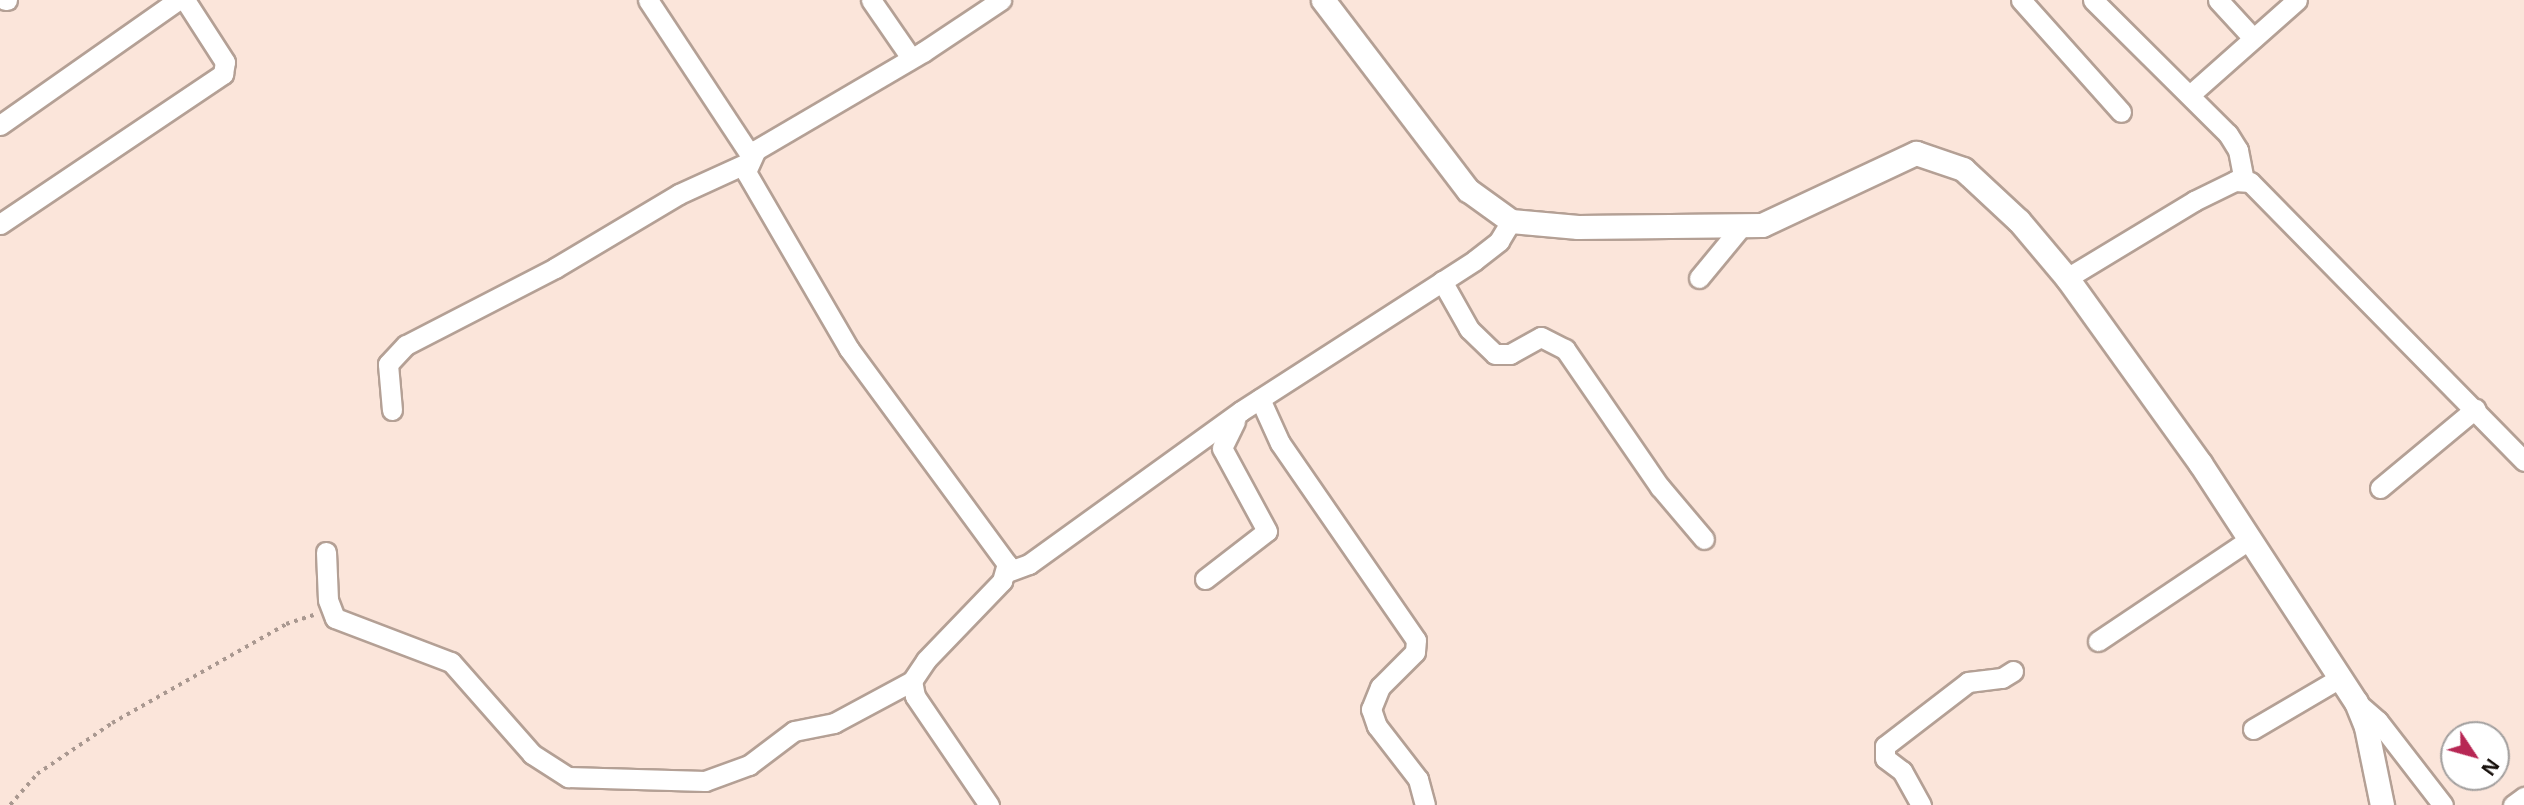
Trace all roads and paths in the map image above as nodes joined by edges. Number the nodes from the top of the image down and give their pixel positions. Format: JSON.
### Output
{"nodes":[{"id":1,"x":178,"y":0,"type":"edge"},
{"id":2,"x":186,"y":0,"type":"edge"},
{"id":3,"x":648,"y":0,"type":"edge"},
{"id":4,"x":871,"y":0,"type":"edge"},
{"id":5,"x":1001,"y":0,"type":"edge"},
{"id":6,"x":1323,"y":0,"type":"edge"},
{"id":7,"x":2021,"y":0,"type":"edge"},
{"id":8,"x":2094,"y":0,"type":"edge"},
{"id":9,"x":2218,"y":0,"type":"edge"},
{"id":10,"x":2297,"y":0,"type":"edge"},
{"id":11,"x":2253,"y":38,"type":"junction"},
{"id":12,"x":911,"y":58,"type":"junction"},
{"id":13,"x":2192,"y":93,"type":"junction"},
{"id":14,"x":2121,"y":112,"type":"dead end"},
{"id":15,"x":0,"y":125,"type":"edge"},
{"id":16,"x":749,"y":159,"type":"junction"},
{"id":17,"x":2244,"y":180,"type":"junction"},
{"id":18,"x":1511,"y":221,"type":"junction"},
{"id":19,"x":0,"y":224,"type":"edge"},
{"id":20,"x":1741,"y":228,"type":"junction"},
{"id":21,"x":1699,"y":278,"type":"dead end"},
{"id":22,"x":2067,"y":278,"type":"junction"},
{"id":23,"x":1442,"y":281,"type":"junction"},
{"id":24,"x":1260,"y":399,"type":"junction"},
{"id":25,"x":2475,"y":409,"type":"junction"},
{"id":26,"x":392,"y":410,"type":"dead end"},
{"id":27,"x":1241,"y":411,"type":"junction"},
{"id":28,"x":2524,"y":461,"type":"edge"},
{"id":29,"x":2380,"y":488,"type":"dead end"},
{"id":30,"x":1704,"y":539,"type":"dead end"},
{"id":31,"x":2249,"y":540,"type":"junction"},
{"id":32,"x":327,"y":552,"type":"dead end"},
{"id":33,"x":1007,"y":572,"type":"junction"},
{"id":34,"x":1205,"y":579,"type":"dead end"},
{"id":35,"x":330,"y":612,"type":"junction"},
{"id":36,"x":2098,"y":641,"type":"dead end"},
{"id":37,"x":2013,"y":671,"type":"dead end"},
{"id":38,"x":2340,"y":678,"type":"junction"},
{"id":39,"x":912,"y":681,"type":"junction"},
{"id":40,"x":2356,"y":702,"type":"junction"},
{"id":41,"x":2253,"y":729,"type":"dead end"},
{"id":42,"x":2524,"y":797,"type":"edge"},
{"id":43,"x":10,"y":805,"type":"edge"},
{"id":44,"x":989,"y":805,"type":"edge"},
{"id":45,"x":1425,"y":805,"type":"edge"},
{"id":46,"x":1921,"y":805,"type":"edge"},
{"id":47,"x":2382,"y":805,"type":"edge"},
{"id":48,"x":2443,"y":805,"type":"edge"},
{"id":49,"x":2512,"y":805,"type":"edge"}],
"edges":[{"from":1,"to":15,"type":"street"},
{"from":2,"to":19,"type":"street"},
{"from":3,"to":16,"type":"street"},
{"from":4,"to":12,"type":"street"},
{"from":5,"to":12,"type":"street"},
{"from":6,"to":18,"type":"street"},
{"from":7,"to":14,"type":"street"},
{"from":8,"to":13,"type":"street"},
{"from":9,"to":11,"type":"street"},
{"from":10,"to":11,"type":"street"},
{"from":11,"to":13,"type":"street"},
{"from":12,"to":16,"type":"street"},
{"from":13,"to":17,"type":"street"},
{"from":16,"to":26,"type":"street"},
{"from":16,"to":33,"type":"street"},
{"from":17,"to":22,"type":"street"},
{"from":17,"to":25,"type":"street"},
{"from":18,"to":20,"type":"street"},
{"from":18,"to":23,"type":"street"},
{"from":20,"to":21,"type":"street"},
{"from":20,"to":22,"type":"street"},
{"from":22,"to":31,"type":"street"},
{"from":23,"to":24,"type":"street"},
{"from":23,"to":30,"type":"street"},
{"from":24,"to":27,"type":"street"},
{"from":24,"to":45,"type":"street"},
{"from":25,"to":28,"type":"street"},
{"from":25,"to":29,"type":"street"},
{"from":27,"to":33,"type":"street"},
{"from":27,"to":34,"type":"street"},
{"from":31,"to":36,"type":"street"},
{"from":31,"to":38,"type":"street"},
{"from":32,"to":35,"type":"street"},
{"from":33,"to":39,"type":"street"},
{"from":35,"to":39,"type":"street"},
{"from":35,"to":43,"type":"path"},
{"from":37,"to":46,"type":"street"},
{"from":38,"to":40,"type":"street"},
{"from":38,"to":41,"type":"street"},
{"from":39,"to":44,"type":"street"},
{"from":40,"to":47,"type":"street"},
{"from":40,"to":48,"type":"street"},
{"from":42,"to":49,"type":"street"}]}
